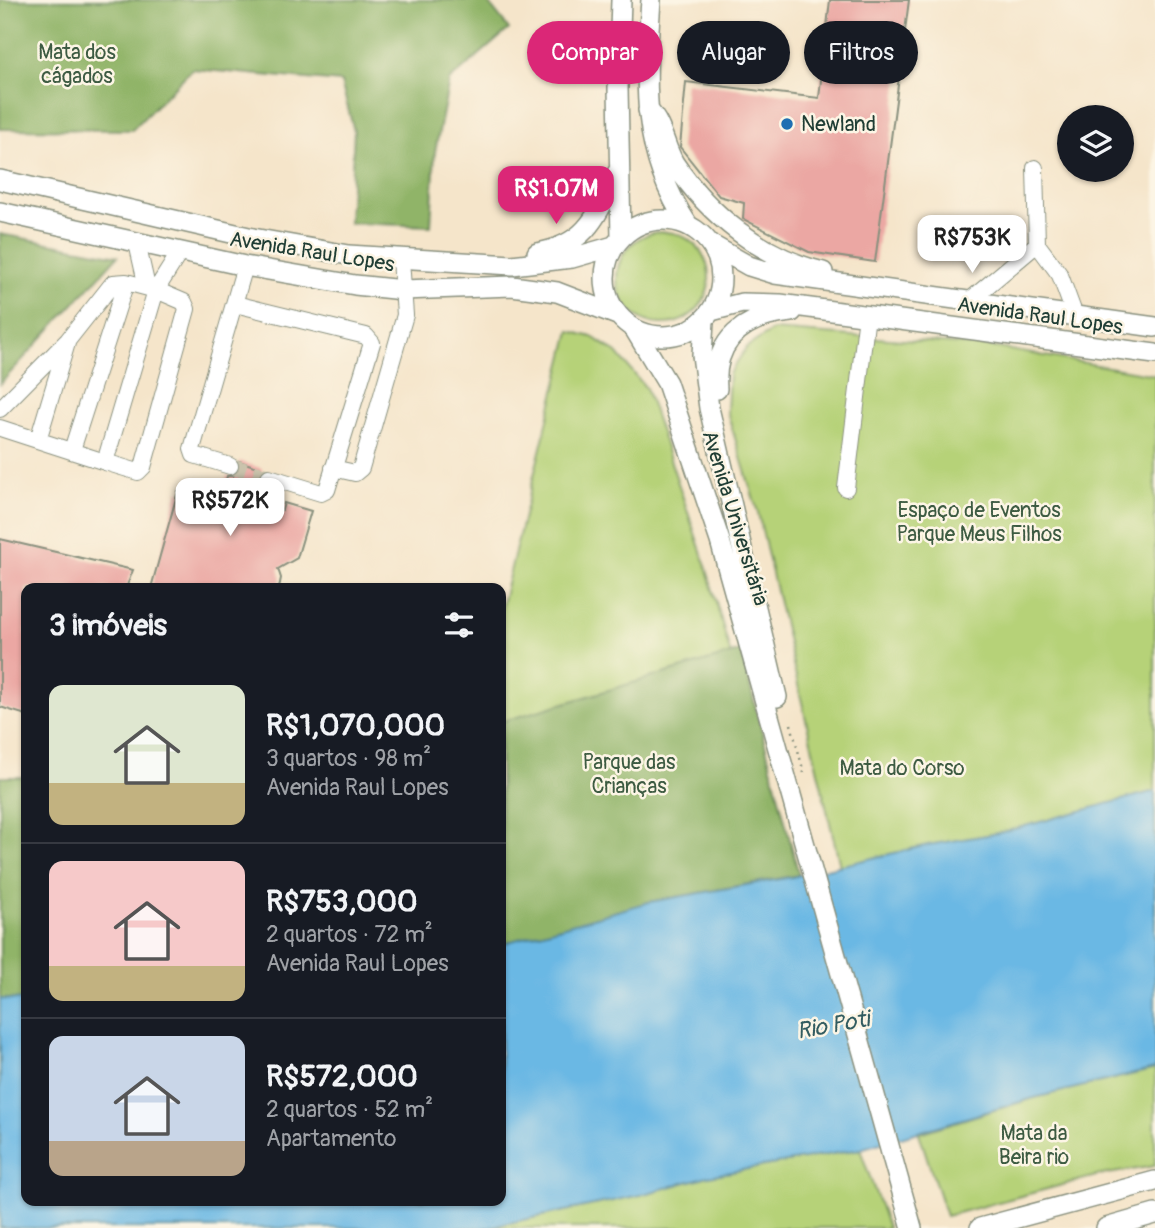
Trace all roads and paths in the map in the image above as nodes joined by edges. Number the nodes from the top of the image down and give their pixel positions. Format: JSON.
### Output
{"nodes":[{"id":1,"x":621,"y":0,"type":"edge"},
{"id":2,"x":651,"y":0,"type":"edge"},
{"id":3,"x":648,"y":110,"type":"junction"},
{"id":4,"x":1035,"y":168,"type":"dead end"},
{"id":5,"x":619,"y":169,"type":"junction"},
{"id":6,"x":6,"y":185,"type":"edge"},
{"id":7,"x":0,"y":212,"type":"edge"},
{"id":8,"x":688,"y":225,"type":"junction"},
{"id":9,"x":617,"y":241,"type":"junction"},
{"id":10,"x":137,"y":243,"type":"junction"},
{"id":11,"x":1037,"y":244,"type":"junction"},
{"id":12,"x":712,"y":245,"type":"junction"},
{"id":13,"x":180,"y":252,"type":"junction"},
{"id":14,"x":401,"y":260,"type":"junction"},
{"id":15,"x":479,"y":262,"type":"junction"},
{"id":16,"x":245,"y":266,"type":"junction"},
{"id":17,"x":126,"y":282,"type":"junction"},
{"id":18,"x":152,"y":289,"type":"junction"},
{"id":19,"x":403,"y":290,"type":"junction"},
{"id":20,"x":884,"y":290,"type":"junction"},
{"id":21,"x":968,"y":302,"type":"junction"},
{"id":22,"x":235,"y":304,"type":"junction"},
{"id":23,"x":829,"y":309,"type":"junction"},
{"id":24,"x":617,"y":315,"type":"junction"},
{"id":25,"x":867,"y":315,"type":"junction"},
{"id":26,"x":708,"y":316,"type":"junction"},
{"id":27,"x":1075,"y":316,"type":"junction"},
{"id":28,"x":1154,"y":327,"type":"edge"},
{"id":29,"x":635,"y":330,"type":"junction"},
{"id":30,"x":68,"y":340,"type":"junction"},
{"id":31,"x":1152,"y":354,"type":"edge"},
{"id":32,"x":0,"y":410,"type":"edge"},
{"id":33,"x":0,"y":428,"type":"edge"},
{"id":34,"x":38,"y":440,"type":"junction"},
{"id":35,"x":72,"y":450,"type":"junction"},
{"id":36,"x":721,"y":456,"type":"junction"},
{"id":37,"x":105,"y":462,"type":"junction"},
{"id":38,"x":230,"y":466,"type":"tunnel mouth"},
{"id":39,"x":333,"y":468,"type":"junction"},
{"id":40,"x":269,"y":477,"type":"tunnel mouth"},
{"id":41,"x":846,"y":488,"type":"dead end"},
{"id":42,"x":779,"y":726,"type":"junction"},
{"id":43,"x":1155,"y":1181,"type":"edge"},
{"id":44,"x":1155,"y":1214,"type":"edge"},
{"id":45,"x":912,"y":1228,"type":"edge"},
{"id":46,"x":924,"y":1228,"type":"edge"},
{"id":47,"x":980,"y":1228,"type":"edge"},
{"id":48,"x":1107,"y":1228,"type":"edge"}],
"edges":[{"from":1,"to":5,"type":"main road"},
{"from":2,"to":3,"type":"main road"},
{"from":3,"to":8,"type":"main road"},
{"from":3,"to":20,"type":"main road"},
{"from":4,"to":11,"type":"street"},
{"from":5,"to":9,"type":"main road"},
{"from":5,"to":15,"type":"main road"},
{"from":6,"to":14,"type":"main road","name":"Avenida Raul Lopes"},
{"from":7,"to":10,"type":"main road","name":"Avenida Raul Lopes"},
{"from":8,"to":9,"type":"main road"},
{"from":8,"to":12,"type":"main road"},
{"from":9,"to":15,"type":"main road","name":"Avenida Raul Lopes"},
{"from":9,"to":24,"type":"main road"},
{"from":10,"to":13,"type":"main road","name":"Avenida Raul Lopes"},
{"from":10,"to":18,"type":"street"},
{"from":11,"to":21,"type":"street"},
{"from":11,"to":27,"type":"street"},
{"from":12,"to":20,"type":"main road","name":"Avenida Raul Lopes"},
{"from":12,"to":26,"type":"main road"},
{"from":13,"to":16,"type":"main road","name":"Avenida Raul Lopes"},
{"from":13,"to":18,"type":"street"},
{"from":14,"to":15,"type":"main road","name":"Avenida Raul Lopes"},
{"from":14,"to":19,"type":"street"},
{"from":16,"to":19,"type":"main road","name":"Avenida Raul Lopes"},
{"from":16,"to":22,"type":"street"},
{"from":17,"to":18,"type":"street"},
{"from":17,"to":30,"type":"street"},
{"from":17,"to":35,"type":"street"},
{"from":18,"to":37,"type":"street"},
{"from":18,"to":37,"type":"street"},
{"from":19,"to":24,"type":"main road","name":"Avenida Raul Lopes"},
{"from":19,"to":39,"type":"street"},
{"from":20,"to":21,"type":"main road","name":"Avenida Raul Lopes"},
{"from":21,"to":27,"type":"main road","name":"Avenida Raul Lopes"},
{"from":22,"to":38,"type":"street"},
{"from":22,"to":39,"type":"street"},
{"from":23,"to":25,"type":"main road","name":"Avenida Raul Lopes"},
{"from":23,"to":26,"type":"main road","name":"Avenida Raul Lopes"},
{"from":23,"to":36,"type":"main road"},
{"from":24,"to":29,"type":"main road"},
{"from":25,"to":31,"type":"main road","name":"Avenida Raul Lopes"},
{"from":25,"to":41,"type":"street"},
{"from":26,"to":29,"type":"main road"},
{"from":26,"to":36,"type":"main road","name":"Avenida Universitária"},
{"from":27,"to":28,"type":"main road","name":"Avenida Raul Lopes"},
{"from":28,"to":31,"type":"main road"},
{"from":29,"to":42,"type":"main road","name":"Avenida Universitária"},
{"from":30,"to":32,"type":"street"},
{"from":30,"to":34,"type":"street"},
{"from":33,"to":34,"type":"street"},
{"from":34,"to":35,"type":"street"},
{"from":35,"to":37,"type":"street"},
{"from":36,"to":42,"type":"main road","name":"Avenida Universitária"},
{"from":39,"to":40,"type":"street"},
{"from":42,"to":45,"type":"main road"},
{"from":42,"to":46,"type":"main road"},
{"from":43,"to":47,"type":"main road"},
{"from":44,"to":48,"type":"main road"}]}
